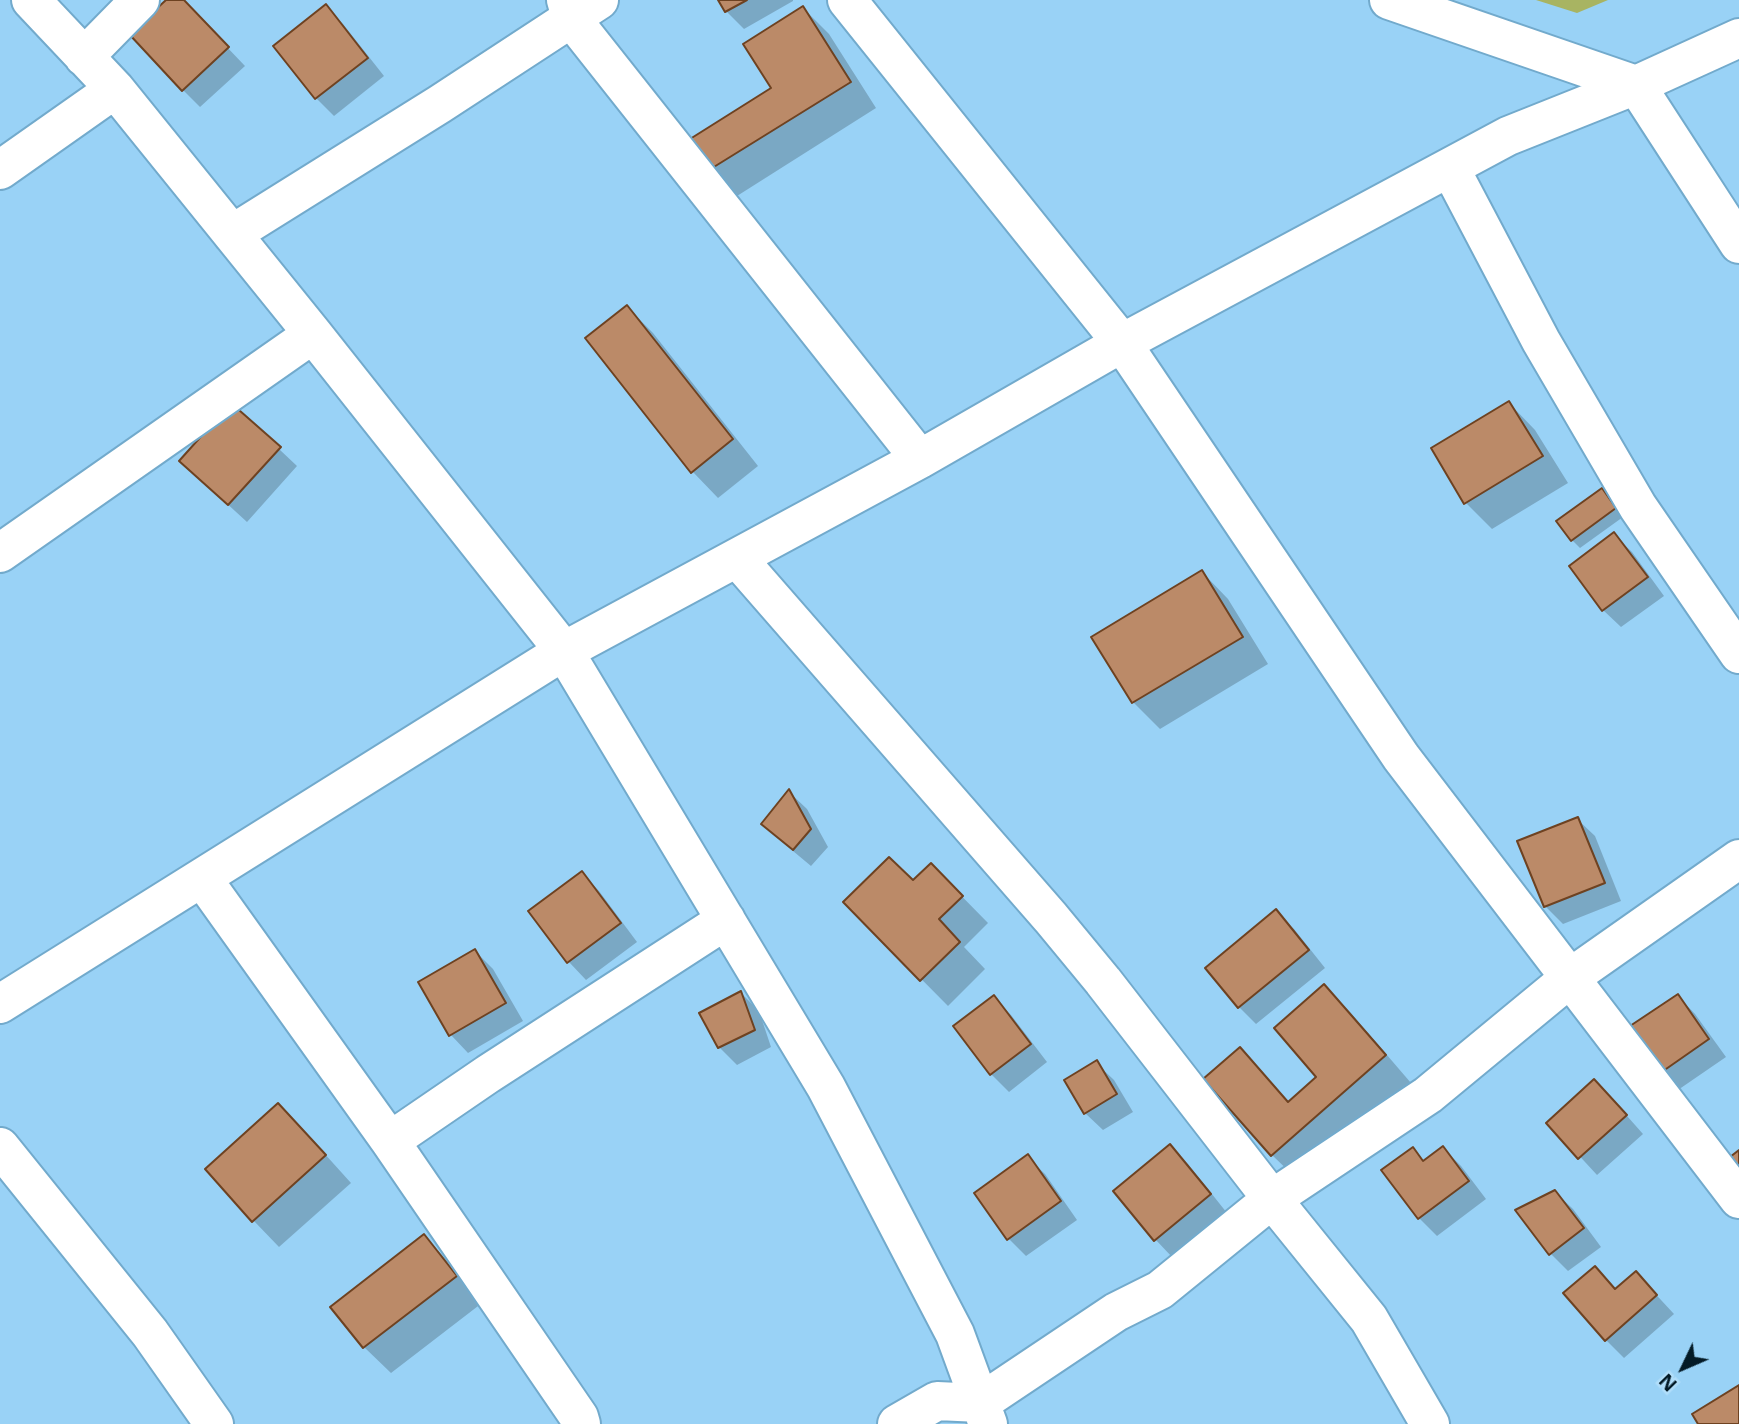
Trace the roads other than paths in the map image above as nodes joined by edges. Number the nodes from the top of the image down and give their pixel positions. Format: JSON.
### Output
{"nodes":[{"id":1,"x":31,"y":0,"type":"edge"},
{"id":2,"x":140,"y":0,"type":"edge"},
{"id":3,"x":847,"y":0,"type":"edge"},
{"id":4,"x":1389,"y":0,"type":"edge"},
{"id":5,"x":578,"y":6,"type":"edge"},
{"id":6,"x":1739,"y":38,"type":"edge"},
{"id":7,"x":85,"y":57,"type":"junction"},
{"id":8,"x":1636,"y":85,"type":"junction"},
{"id":9,"x":115,"y":89,"type":"junction"},
{"id":10,"x":1450,"y":168,"type":"junction"},
{"id":11,"x":0,"y":170,"type":"edge"},
{"id":12,"x":232,"y":234,"type":"junction"},
{"id":13,"x":1739,"y":244,"type":"edge"},
{"id":14,"x":313,"y":334,"type":"junction"},
{"id":15,"x":1122,"y":343,"type":"junction"},
{"id":16,"x":920,"y":459,"type":"junction"},
{"id":17,"x":0,"y":553,"type":"edge"},
{"id":18,"x":737,"y":558,"type":"junction"},
{"id":19,"x":564,"y":651,"type":"junction"},
{"id":20,"x":1739,"y":654,"type":"edge"},
{"id":21,"x":1739,"y":859,"type":"edge"},
{"id":22,"x":201,"y":877,"type":"junction"},
{"id":23,"x":726,"y":920,"type":"junction"},
{"id":24,"x":1571,"y":977,"type":"junction"},
{"id":25,"x":4,"y":995,"type":"edge"},
{"id":26,"x":390,"y":1141,"type":"junction"},
{"id":27,"x":0,"y":1147,"type":"edge"},
{"id":28,"x":1272,"y":1199,"type":"junction"},
{"id":29,"x":1739,"y":1199,"type":"edge"},
{"id":30,"x":984,"y":1413,"type":"edge"},
{"id":31,"x":214,"y":1424,"type":"edge"},
{"id":32,"x":581,"y":1424,"type":"edge"},
{"id":33,"x":897,"y":1424,"type":"edge"},
{"id":34,"x":1430,"y":1424,"type":"edge"}],
"edges":[{"from":1,"to":7,"type":"street"},
{"from":2,"to":7,"type":"street"},
{"from":3,"to":15,"type":"street"},
{"from":4,"to":8,"type":"street"},
{"from":5,"to":12,"type":"street"},
{"from":5,"to":16,"type":"street"},
{"from":6,"to":8,"type":"street"},
{"from":7,"to":9,"type":"street"},
{"from":8,"to":10,"type":"street"},
{"from":8,"to":13,"type":"street"},
{"from":9,"to":11,"type":"street"},
{"from":9,"to":12,"type":"street"},
{"from":10,"to":15,"type":"street"},
{"from":10,"to":20,"type":"street"},
{"from":12,"to":14,"type":"street"},
{"from":14,"to":17,"type":"street"},
{"from":14,"to":19,"type":"street"},
{"from":15,"to":16,"type":"street"},
{"from":15,"to":24,"type":"street"},
{"from":16,"to":18,"type":"street"},
{"from":18,"to":19,"type":"street"},
{"from":18,"to":28,"type":"street"},
{"from":19,"to":22,"type":"street"},
{"from":19,"to":23,"type":"street"},
{"from":21,"to":24,"type":"street"},
{"from":22,"to":25,"type":"street"},
{"from":22,"to":26,"type":"street"},
{"from":23,"to":26,"type":"street"},
{"from":23,"to":30,"type":"street"},
{"from":24,"to":28,"type":"street"},
{"from":24,"to":29,"type":"street"},
{"from":26,"to":32,"type":"street"},
{"from":27,"to":31,"type":"street"},
{"from":28,"to":30,"type":"street"},
{"from":28,"to":34,"type":"street"},
{"from":30,"to":33,"type":"street"}]}
